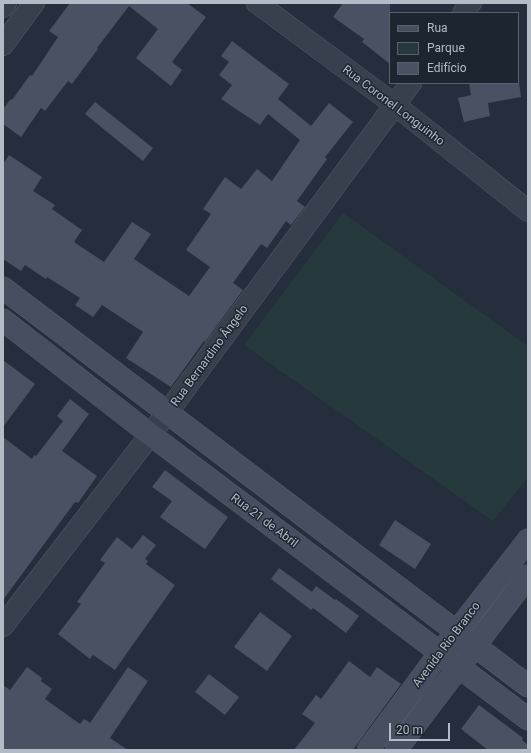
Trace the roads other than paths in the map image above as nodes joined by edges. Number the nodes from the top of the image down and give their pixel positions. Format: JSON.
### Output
{"nodes":[{"id":1,"x":6,"y":3,"type":"edge"},
{"id":2,"x":34,"y":3,"type":"edge"},
{"id":3,"x":257,"y":3,"type":"edge"},
{"id":4,"x":471,"y":3,"type":"edge"},
{"id":5,"x":3,"y":7,"type":"edge"},
{"id":6,"x":464,"y":12,"type":"edge"},
{"id":7,"x":3,"y":45,"type":"edge"},
{"id":8,"x":410,"y":84,"type":"edge"},
{"id":9,"x":395,"y":105,"type":"junction"},
{"id":10,"x":528,"y":210,"type":"edge"},
{"id":11,"x":3,"y":288,"type":"edge"},
{"id":12,"x":3,"y":320,"type":"edge"},
{"id":13,"x":89,"y":354,"type":"junction"},
{"id":14,"x":71,"y":373,"type":"junction"},
{"id":15,"x":168,"y":413,"type":"junction"},
{"id":16,"x":151,"y":435,"type":"junction"},
{"id":17,"x":526,"y":548,"type":"edge"},
{"id":18,"x":528,"y":576,"type":"edge"},
{"id":19,"x":3,"y":626,"type":"edge"},
{"id":20,"x":456,"y":632,"type":"junction"},
{"id":21,"x":474,"y":646,"type":"junction"},
{"id":22,"x":440,"y":654,"type":"junction"},
{"id":23,"x":458,"y":667,"type":"junction"},
{"id":24,"x":528,"y":686,"type":"edge"},
{"id":25,"x":528,"y":719,"type":"edge"},
{"id":26,"x":368,"y":750,"type":"edge"},
{"id":27,"x":396,"y":750,"type":"edge"}],
"edges":[{"from":1,"to":5,"type":"street"},
{"from":2,"to":7,"type":"street"},
{"from":3,"to":9,"type":"street","name":"Rua Coronel Longuinho"},
{"from":4,"to":6,"type":"street"},
{"from":8,"to":9,"type":"street","name":"Rua Bernardino Ângelo"},
{"from":9,"to":10,"type":"street","name":"Rua Coronel Longuinho"},
{"from":9,"to":15,"type":"street","name":"Rua Bernardino Ângelo"},
{"from":11,"to":13,"type":"street"},
{"from":12,"to":14,"type":"street","name":"Rua 21 de Abril"},
{"from":13,"to":14,"type":"street"},
{"from":13,"to":15,"type":"street"},
{"from":14,"to":16,"type":"street","name":"Rua 21 de Abril"},
{"from":15,"to":16,"type":"street","name":"Rua Bernardino Ângelo"},
{"from":15,"to":20,"type":"street"},
{"from":16,"to":19,"type":"street","name":"Rua Bernardino Ângelo"},
{"from":16,"to":22,"type":"street","name":"Rua 21 de Abril"},
{"from":17,"to":20,"type":"street","name":"Avenida Rio Branco"},
{"from":18,"to":21,"type":"street","name":"Avenida Rio Branco"},
{"from":20,"to":21,"type":"street"},
{"from":20,"to":22,"type":"street","name":"Avenida Rio Branco"},
{"from":21,"to":23,"type":"street","name":"Avenida Rio Branco"},
{"from":21,"to":24,"type":"street"},
{"from":22,"to":23,"type":"street","name":"Rua 21 de Abril"},
{"from":22,"to":26,"type":"street","name":"Avenida Rio Branco"},
{"from":23,"to":25,"type":"street","name":"Rua 21 de Abril"},
{"from":23,"to":27,"type":"street","name":"Avenida Rio Branco"}]}
